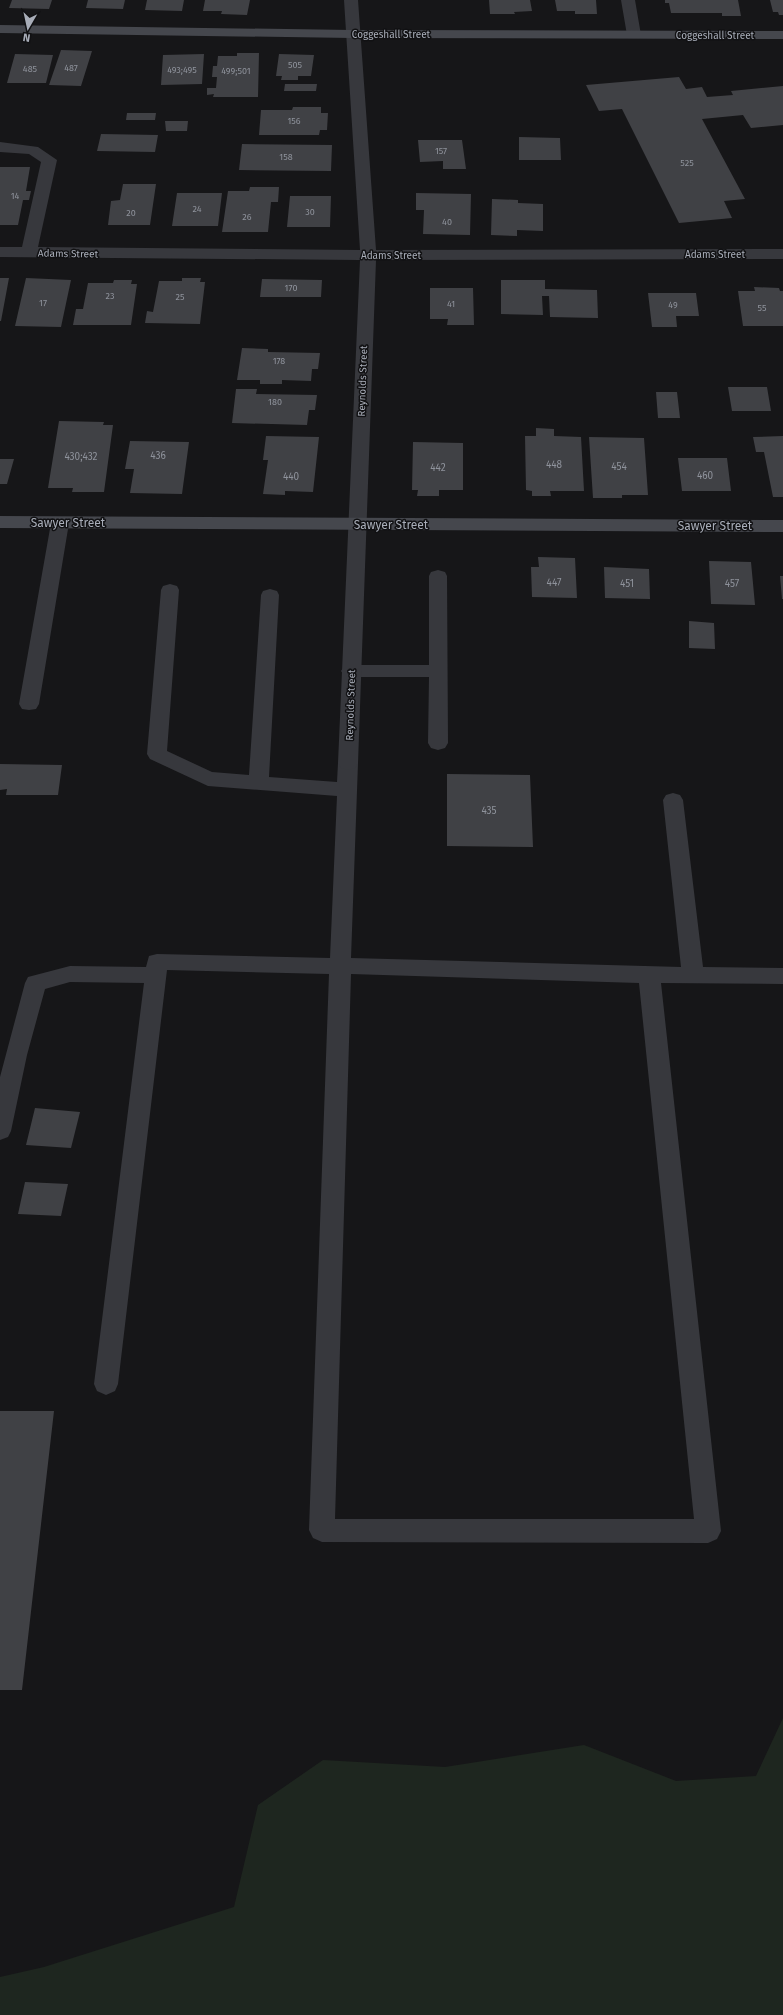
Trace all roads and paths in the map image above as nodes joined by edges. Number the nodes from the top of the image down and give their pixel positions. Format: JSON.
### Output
{"nodes":[{"id":1,"x":351,"y":0,"type":"edge"},
{"id":2,"x":628,"y":0,"type":"edge"},
{"id":3,"x":0,"y":30,"type":"edge"},
{"id":4,"x":352,"y":34,"type":"junction"},
{"id":5,"x":634,"y":35,"type":"junction"},
{"id":6,"x":783,"y":35,"type":"edge"},
{"id":7,"x":0,"y":147,"type":"edge"},
{"id":8,"x":0,"y":252,"type":"edge"},
{"id":9,"x":29,"y":252,"type":"junction"},
{"id":10,"x":783,"y":254,"type":"edge"},
{"id":11,"x":368,"y":255,"type":"junction"},
{"id":12,"x":0,"y":522,"type":"edge"},
{"id":13,"x":60,"y":523,"type":"junction"},
{"id":14,"x":357,"y":524,"type":"junction"},
{"id":15,"x":783,"y":526,"type":"edge"},
{"id":16,"x":438,"y":576,"type":"dead end"},
{"id":17,"x":170,"y":590,"type":"dead end"},
{"id":18,"x":270,"y":594,"type":"dead end"},
{"id":19,"x":351,"y":671,"type":"junction"},
{"id":20,"x":439,"y":671,"type":"junction"},
{"id":21,"x":29,"y":704,"type":"dead end"},
{"id":22,"x":438,"y":742,"type":"dead end"},
{"id":23,"x":258,"y":784,"type":"junction"},
{"id":24,"x":347,"y":790,"type":"junction"},
{"id":25,"x":673,"y":800,"type":"dead end"},
{"id":26,"x":340,"y":966,"type":"junction"},
{"id":27,"x":156,"y":975,"type":"junction"},
{"id":28,"x":649,"y":975,"type":"junction"},
{"id":29,"x":692,"y":975,"type":"junction"},
{"id":30,"x":783,"y":976,"type":"edge"},
{"id":31,"x":0,"y":1131,"type":"edge"},
{"id":32,"x":106,"y":1384,"type":"dead end"}],
"edges":[{"from":1,"to":4,"type":"street","name":"Reynolds Street"},
{"from":2,"to":5,"type":"street"},
{"from":3,"to":4,"type":"street","name":"Coggeshall Street"},
{"from":4,"to":5,"type":"street","name":"Coggeshall Street"},
{"from":4,"to":11,"type":"street","name":"Reynolds Street"},
{"from":5,"to":6,"type":"street","name":"Coggeshall Street"},
{"from":7,"to":9,"type":"street"},
{"from":8,"to":9,"type":"street","name":"Adams Street"},
{"from":9,"to":11,"type":"street","name":"Adams Street"},
{"from":10,"to":11,"type":"street","name":"Adams Street"},
{"from":11,"to":14,"type":"street","name":"Reynolds Street"},
{"from":12,"to":13,"type":"street","name":"Sawyer Street"},
{"from":13,"to":14,"type":"street","name":"Sawyer Street"},
{"from":13,"to":21,"type":"street"},
{"from":14,"to":15,"type":"street","name":"Sawyer Street"},
{"from":14,"to":19,"type":"street","name":"Reynolds Street"},
{"from":16,"to":20,"type":"street"},
{"from":17,"to":23,"type":"street"},
{"from":18,"to":23,"type":"street"},
{"from":19,"to":20,"type":"street"},
{"from":19,"to":24,"type":"street","name":"Reynolds Street"},
{"from":20,"to":22,"type":"street"},
{"from":23,"to":24,"type":"street"},
{"from":24,"to":26,"type":"street","name":"Reynolds Street"},
{"from":25,"to":29,"type":"street"},
{"from":26,"to":27,"type":"street"},
{"from":26,"to":28,"type":"street"},
{"from":26,"to":28,"type":"street","name":"Reynolds Street"},
{"from":27,"to":31,"type":"street"},
{"from":27,"to":32,"type":"street"},
{"from":28,"to":29,"type":"street"},
{"from":29,"to":30,"type":"street"}]}
